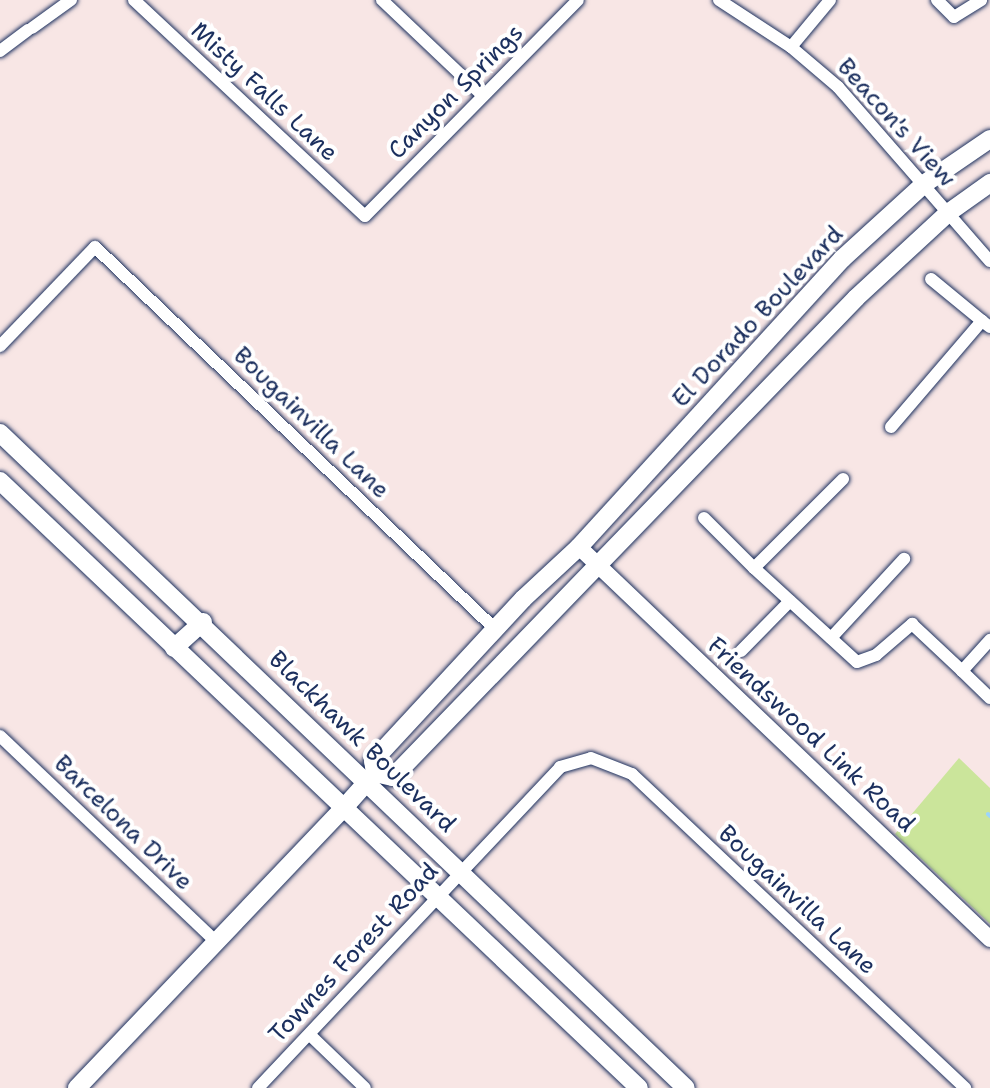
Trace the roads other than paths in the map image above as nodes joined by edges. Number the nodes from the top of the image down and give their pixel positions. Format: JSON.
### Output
{"nodes":[{"id":1,"x":71,"y":0,"type":"edge"},
{"id":2,"x":134,"y":0,"type":"edge"},
{"id":3,"x":382,"y":0,"type":"edge"},
{"id":4,"x":578,"y":0,"type":"edge"},
{"id":5,"x":719,"y":0,"type":"edge"},
{"id":6,"x":830,"y":0,"type":"edge"},
{"id":7,"x":937,"y":0,"type":"edge"},
{"id":8,"x":981,"y":0,"type":"edge"},
{"id":9,"x":791,"y":47,"type":"junction"},
{"id":10,"x":0,"y":51,"type":"edge"},
{"id":11,"x":482,"y":95,"type":"junction"},
{"id":12,"x":990,"y":139,"type":"edge"},
{"id":13,"x":990,"y":183,"type":"edge"},
{"id":14,"x":924,"y":184,"type":"junction"},
{"id":15,"x":948,"y":213,"type":"junction"},
{"id":16,"x":365,"y":216,"type":"joint"},
{"id":17,"x":990,"y":261,"type":"edge"},
{"id":18,"x":931,"y":279,"type":"dead end"},
{"id":19,"x":986,"y":324,"type":"edge"},
{"id":20,"x":0,"y":346,"type":"edge"},
{"id":21,"x":891,"y":427,"type":"dead end"},
{"id":22,"x":0,"y":433,"type":"edge"},
{"id":23,"x":843,"y":479,"type":"dead end"},
{"id":24,"x":0,"y":481,"type":"edge"},
{"id":25,"x":704,"y":518,"type":"dead end"},
{"id":26,"x":579,"y":547,"type":"junction"},
{"id":27,"x":904,"y":559,"type":"dead end"},
{"id":28,"x":598,"y":567,"type":"junction"},
{"id":29,"x":754,"y":568,"type":"junction"},
{"id":30,"x":790,"y":601,"type":"junction"},
{"id":31,"x":203,"y":622,"type":"junction"},
{"id":32,"x":496,"y":630,"type":"junction"},
{"id":33,"x":831,"y":638,"type":"junction"},
{"id":34,"x":990,"y":640,"type":"edge"},
{"id":35,"x":174,"y":648,"type":"junction"},
{"id":36,"x":741,"y":651,"type":"dead end"},
{"id":37,"x":962,"y":671,"type":"junction"},
{"id":38,"x":990,"y":698,"type":"edge"},
{"id":39,"x":0,"y":736,"type":"edge"},
{"id":40,"x":591,"y":758,"type":"joint"},
{"id":41,"x":372,"y":776,"type":"junction"},
{"id":42,"x":342,"y":810,"type":"junction"},
{"id":43,"x":461,"y":871,"type":"junction"},
{"id":44,"x":438,"y":895,"type":"junction"},
{"id":45,"x":990,"y":939,"type":"edge"},
{"id":46,"x":216,"y":942,"type":"junction"},
{"id":47,"x":627,"y":1032,"type":"junction"},
{"id":48,"x":310,"y":1035,"type":"junction"},
{"id":49,"x":603,"y":1054,"type":"junction"},
{"id":50,"x":77,"y":1088,"type":"edge"},
{"id":51,"x":258,"y":1088,"type":"edge"},
{"id":52,"x":365,"y":1088,"type":"edge"},
{"id":53,"x":639,"y":1088,"type":"edge"},
{"id":54,"x":686,"y":1088,"type":"edge"},
{"id":55,"x":965,"y":1088,"type":"edge"}],
"edges":[{"from":1,"to":10,"type":"street"},
{"from":2,"to":16,"type":"street","name":"Misty Falls Lane"},
{"from":3,"to":11,"type":"street"},
{"from":4,"to":11,"type":"street","name":"Canyon Springs"},
{"from":5,"to":9,"type":"street","name":"Beacon's View"},
{"from":6,"to":9,"type":"street"},
{"from":7,"to":8,"type":"street"},
{"from":9,"to":14,"type":"street","name":"Beacon's View"},
{"from":11,"to":16,"type":"street","name":"Canyon Springs"},
{"from":12,"to":14,"type":"main road","name":"El Dorado Boulevard"},
{"from":13,"to":15,"type":"main road"},
{"from":14,"to":15,"type":"street","name":"Beacon's View"},
{"from":14,"to":26,"type":"main road","name":"El Dorado Boulevard"},
{"from":15,"to":17,"type":"street","name":"Beacon's View"},
{"from":15,"to":28,"type":"main road"},
{"from":18,"to":19,"type":"street"},
{"from":19,"to":21,"type":"street"},
{"from":20,"to":32,"type":"street","name":"Bougainvilla Lane"},
{"from":22,"to":31,"type":"main road","name":"Blackhawk Boulevard"},
{"from":23,"to":29,"type":"street"},
{"from":24,"to":35,"type":"main road"},
{"from":25,"to":29,"type":"street"},
{"from":26,"to":28,"type":"street","name":"Friendswood Link Road"},
{"from":26,"to":32,"type":"main road"},
{"from":27,"to":33,"type":"street"},
{"from":28,"to":41,"type":"main road"},
{"from":28,"to":45,"type":"street","name":"Friendswood Link Road"},
{"from":29,"to":30,"type":"street"},
{"from":30,"to":33,"type":"street"},
{"from":30,"to":36,"type":"street"},
{"from":31,"to":35,"type":"main road"},
{"from":31,"to":41,"type":"main road","name":"Blackhawk Boulevard"},
{"from":32,"to":41,"type":"main road"},
{"from":33,"to":37,"type":"street"},
{"from":34,"to":37,"type":"street"},
{"from":35,"to":42,"type":"main road"},
{"from":37,"to":38,"type":"street"},
{"from":39,"to":46,"type":"street","name":"Barcelona Drive"},
{"from":40,"to":43,"type":"street","name":"Townes Forest Road"},
{"from":40,"to":55,"type":"street","name":"Bougainvilla Lane"},
{"from":41,"to":42,"type":"main road"},
{"from":41,"to":43,"type":"main road","name":"Blackhawk Boulevard"},
{"from":42,"to":44,"type":"main road"},
{"from":42,"to":46,"type":"main road"},
{"from":43,"to":44,"type":"street","name":"Townes Forest Road"},
{"from":43,"to":47,"type":"main road","name":"Blackhawk Boulevard"},
{"from":44,"to":48,"type":"street","name":"Townes Forest Road"},
{"from":44,"to":49,"type":"main road"},
{"from":46,"to":50,"type":"main road"},
{"from":47,"to":49,"type":"main road"},
{"from":47,"to":54,"type":"main road","name":"Blackhawk Boulevard"},
{"from":48,"to":51,"type":"street","name":"Townes Forest Road"},
{"from":48,"to":52,"type":"street"},
{"from":49,"to":53,"type":"main road"}]}
